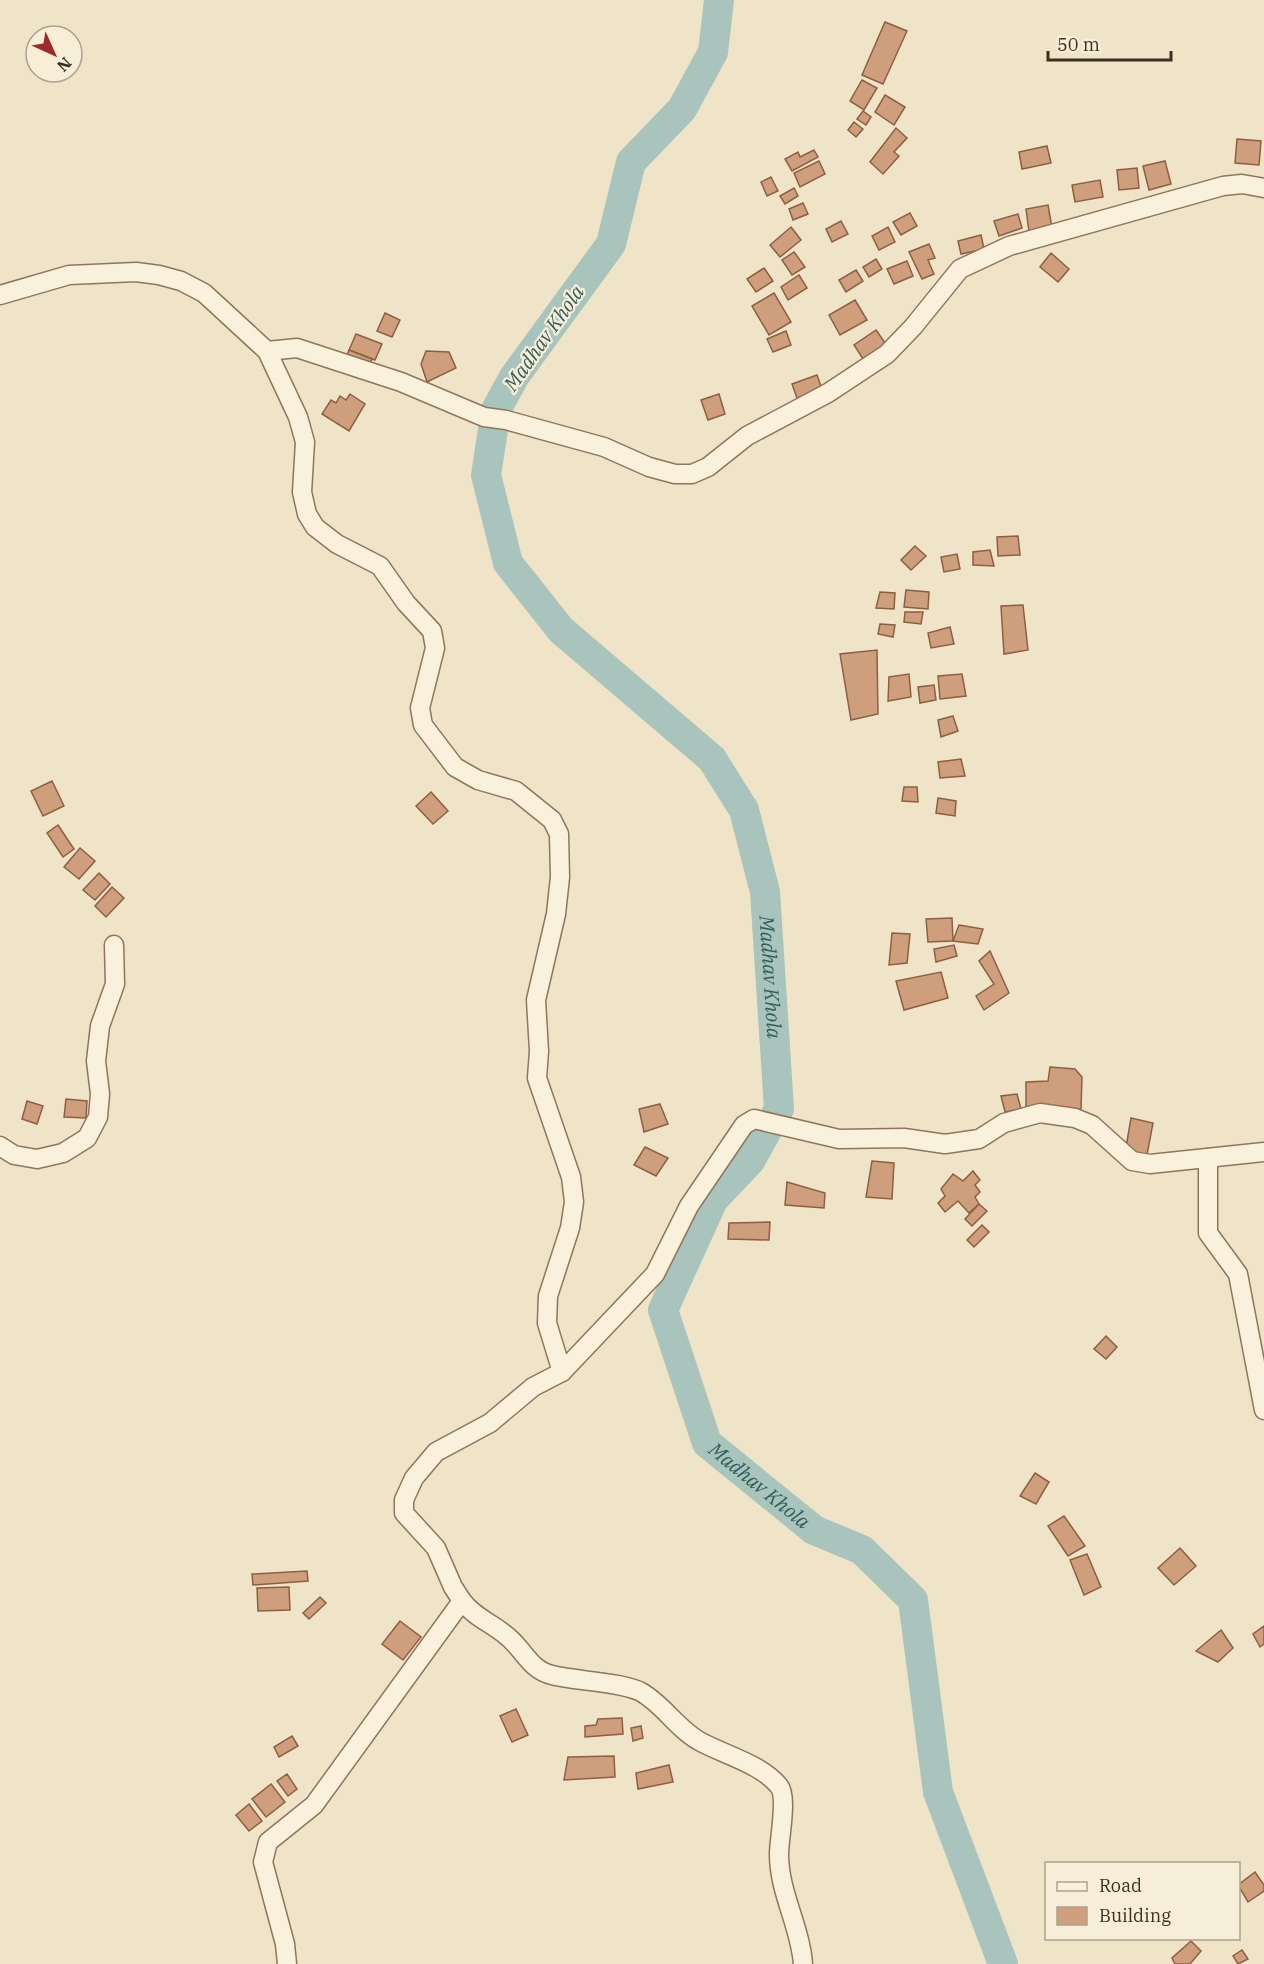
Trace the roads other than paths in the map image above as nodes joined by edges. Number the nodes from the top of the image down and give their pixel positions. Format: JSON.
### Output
{"nodes":[{"id":1,"x":1264,"y":188,"type":"edge"},
{"id":2,"x":0,"y":295,"type":"edge"},
{"id":3,"x":267,"y":351,"type":"junction"},
{"id":4,"x":114,"y":945,"type":"dead end"},
{"id":5,"x":0,"y":1146,"type":"edge"},
{"id":6,"x":1264,"y":1152,"type":"edge"},
{"id":7,"x":1208,"y":1158,"type":"junction"},
{"id":8,"x":562,"y":1372,"type":"junction"},
{"id":9,"x":1264,"y":1410,"type":"edge"},
{"id":10,"x":462,"y":1601,"type":"junction"},
{"id":11,"x":287,"y":1964,"type":"edge"},
{"id":12,"x":803,"y":1964,"type":"edge"}],
"edges":[{"from":1,"to":3,"type":"street"},
{"from":2,"to":3,"type":"street"},
{"from":3,"to":8,"type":"street"},
{"from":4,"to":5,"type":"street"},
{"from":6,"to":7,"type":"street"},
{"from":7,"to":8,"type":"street"},
{"from":7,"to":9,"type":"street"},
{"from":8,"to":10,"type":"street"},
{"from":10,"to":11,"type":"street"},
{"from":10,"to":12,"type":"street"}]}
